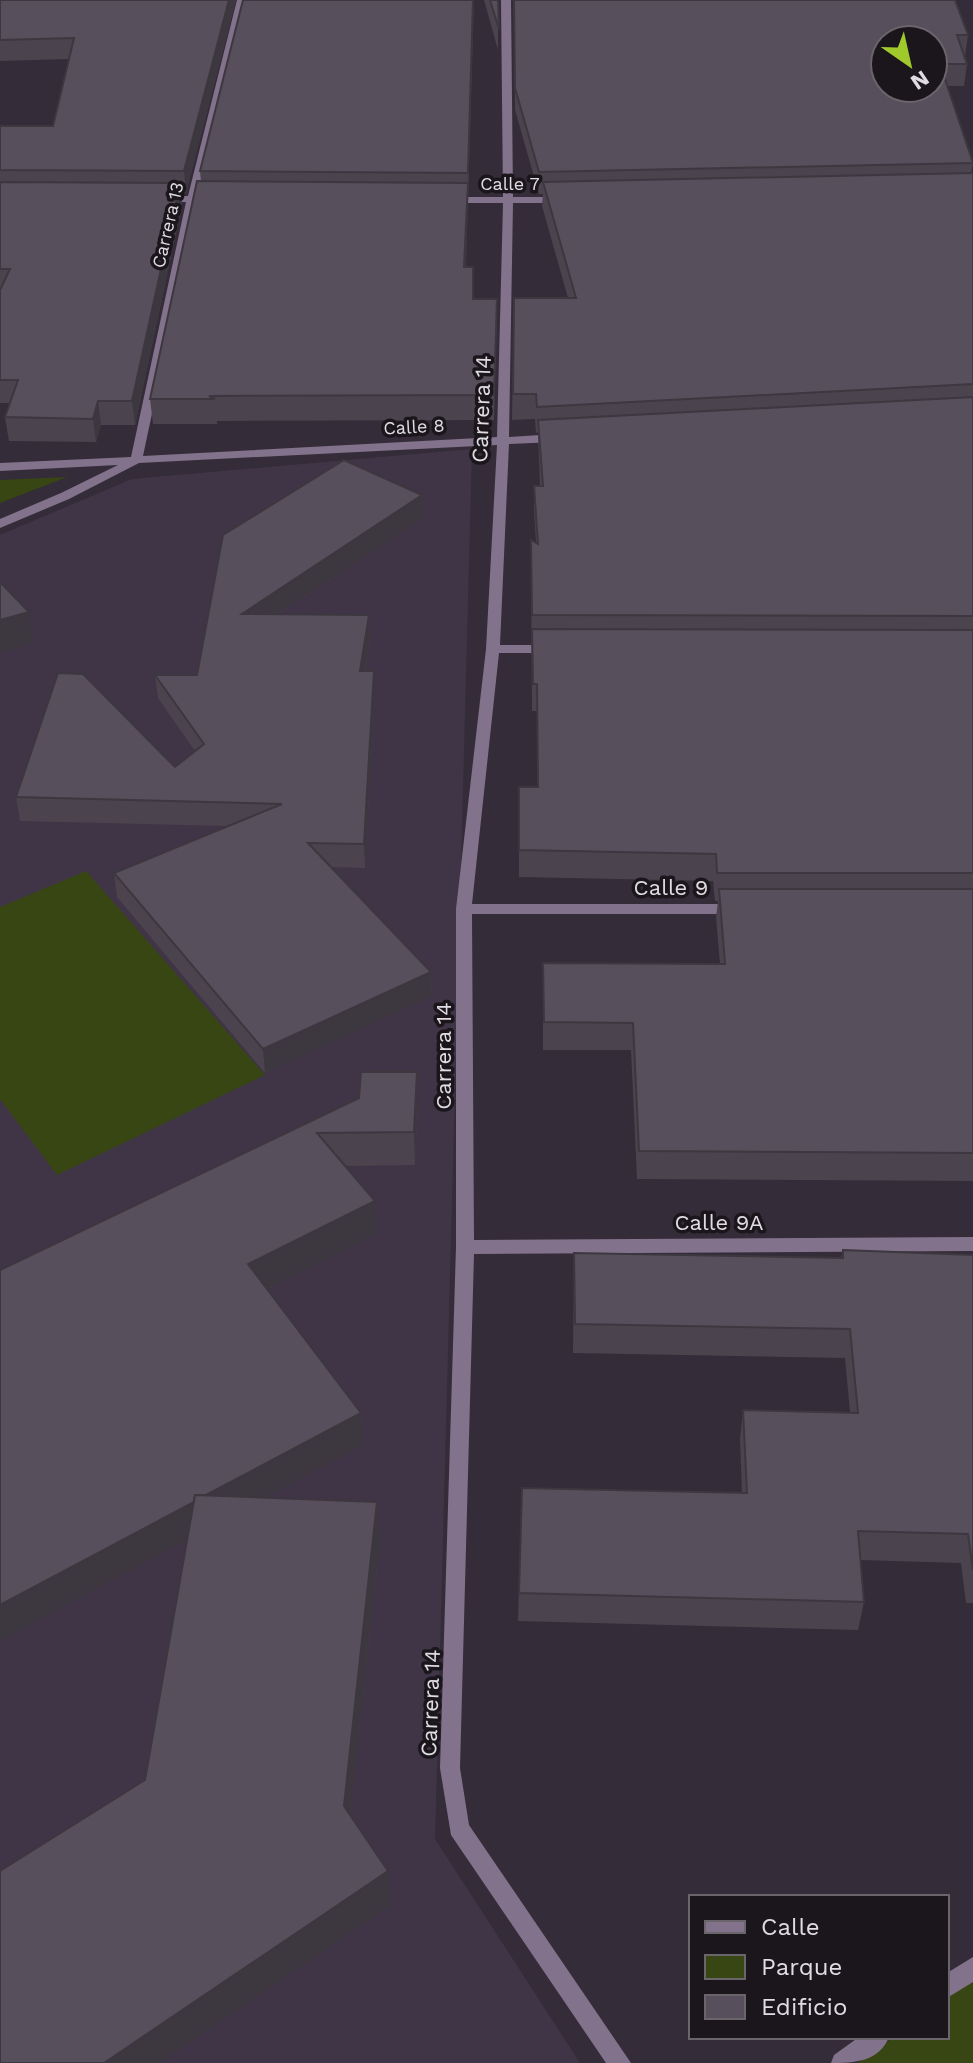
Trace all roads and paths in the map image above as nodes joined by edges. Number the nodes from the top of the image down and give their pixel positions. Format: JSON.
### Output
{"nodes":[{"id":1,"x":242,"y":0,"type":"edge"},
{"id":2,"x":506,"y":0,"type":"edge"},
{"id":3,"x":148,"y":199,"type":"edge"},
{"id":4,"x":192,"y":199,"type":"junction"},
{"id":5,"x":224,"y":199,"type":"edge"},
{"id":6,"x":429,"y":200,"type":"edge"},
{"id":7,"x":570,"y":200,"type":"edge"},
{"id":8,"x":508,"y":201,"type":"junction"},
{"id":9,"x":566,"y":437,"type":"edge"},
{"id":10,"x":503,"y":441,"type":"junction"},
{"id":11,"x":136,"y":460,"type":"junction"},
{"id":12,"x":0,"y":467,"type":"edge"},
{"id":13,"x":0,"y":524,"type":"edge"},
{"id":14,"x":493,"y":649,"type":"junction"},
{"id":15,"x":573,"y":649,"type":"edge"},
{"id":16,"x":464,"y":909,"type":"junction"},
{"id":17,"x":750,"y":909,"type":"edge"},
{"id":18,"x":973,"y":1244,"type":"edge"},
{"id":19,"x":465,"y":1247,"type":"junction"},
{"id":20,"x":973,"y":1968,"type":"edge"},
{"id":21,"x":949,"y":1986,"type":"edge"},
{"id":22,"x":875,"y":2039,"type":"edge"},
{"id":23,"x":620,"y":2063,"type":"edge"},
{"id":24,"x":842,"y":2063,"type":"edge"}],
"edges":[{"from":1,"to":4,"type":"street","name":"Carrera 13"},
{"from":2,"to":8,"type":"street","name":"Carrera 14"},
{"from":3,"to":4,"type":"street"},
{"from":4,"to":5,"type":"street"},
{"from":4,"to":11,"type":"street","name":"Carrera 13"},
{"from":6,"to":8,"type":"street","name":"Calle 7"},
{"from":7,"to":8,"type":"street","name":"Calle 7"},
{"from":8,"to":10,"type":"street","name":"Carrera 14"},
{"from":9,"to":10,"type":"street","name":"Calle 8"},
{"from":10,"to":11,"type":"street","name":"Calle 8"},
{"from":10,"to":14,"type":"street","name":"Carrera 14"},
{"from":11,"to":12,"type":"street","name":"Calle 8"},
{"from":11,"to":13,"type":"street"},
{"from":14,"to":15,"type":"street"},
{"from":14,"to":16,"type":"street","name":"Carrera 14"},
{"from":16,"to":17,"type":"street","name":"Calle 9"},
{"from":16,"to":19,"type":"street","name":"Carrera 14"},
{"from":18,"to":19,"type":"street","name":"Calle 9A"},
{"from":19,"to":23,"type":"street","name":"Carrera 14"},
{"from":20,"to":21,"type":"street"},
{"from":22,"to":24,"type":"street"}]}
